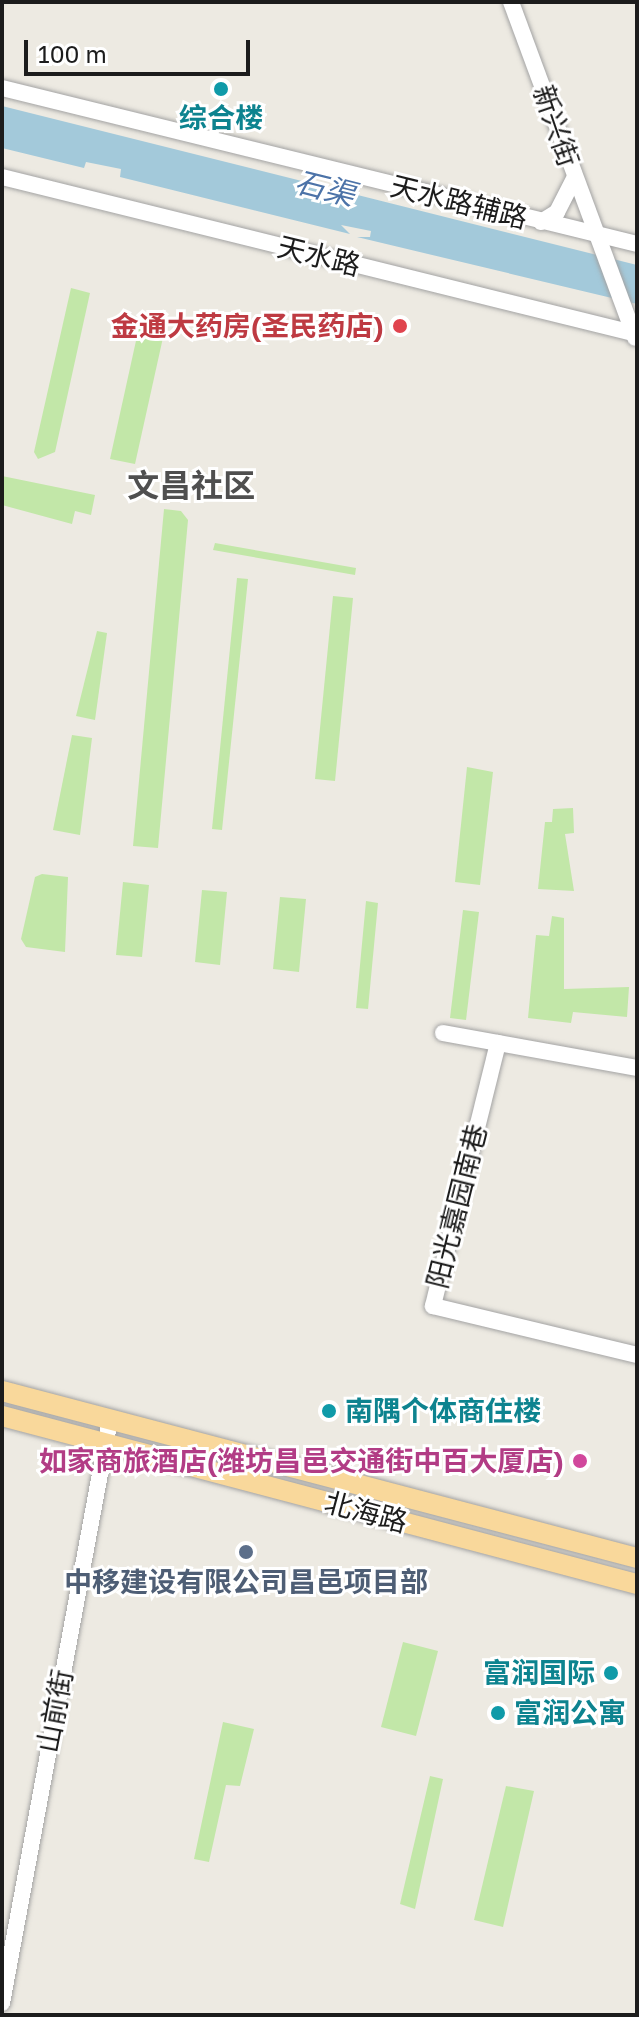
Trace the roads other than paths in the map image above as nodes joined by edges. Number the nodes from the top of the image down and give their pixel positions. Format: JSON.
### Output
{"nodes":[{"id":1,"x":511,"y":2,"type":"edge"},
{"id":2,"x":2,"y":88,"type":"edge"},
{"id":3,"x":2,"y":177,"type":"edge"},
{"id":4,"x":574,"y":179,"type":"junction"},
{"id":5,"x":541,"y":222,"type":"junction"},
{"id":6,"x":595,"y":234,"type":"junction"},
{"id":7,"x":637,"y":244,"type":"edge"},
{"id":8,"x":636,"y":336,"type":"edge"},
{"id":9,"x":443,"y":1033,"type":"dead end"},
{"id":10,"x":498,"y":1043,"type":"junction"},
{"id":11,"x":637,"y":1068,"type":"edge"},
{"id":12,"x":637,"y":1355,"type":"edge"},
{"id":13,"x":2,"y":1391,"type":"edge"},
{"id":14,"x":2,"y":1416,"type":"edge"},
{"id":15,"x":110,"y":1420,"type":"junction"},
{"id":16,"x":106,"y":1444,"type":"junction"},
{"id":17,"x":637,"y":1558,"type":"edge"},
{"id":18,"x":636,"y":1584,"type":"edge"},
{"id":19,"x":9,"y":1918,"type":"edge"},
{"id":20,"x":2,"y":2003,"type":"edge"}],
"edges":[{"from":1,"to":4,"type":"street","name":"新兴街"},
{"from":2,"to":5,"type":"street","name":"天水路辅路"},
{"from":3,"to":8,"type":"street","name":"天水路"},
{"from":4,"to":5,"type":"street"},
{"from":4,"to":6,"type":"street","name":"新兴街"},
{"from":5,"to":6,"type":"street","name":"天水路辅路"},
{"from":6,"to":7,"type":"street","name":"天水路辅路"},
{"from":6,"to":8,"type":"street","name":"新兴街"},
{"from":9,"to":10,"type":"street"},
{"from":10,"to":11,"type":"street"},
{"from":10,"to":12,"type":"street","name":"阳光嘉园南巷"},
{"from":13,"to":15,"type":"main road","name":"北海路"},
{"from":14,"to":16,"type":"main road","name":"北海路"},
{"from":15,"to":16,"type":"street","name":"山前街"},
{"from":15,"to":17,"type":"main road","name":"北海路"},
{"from":16,"to":18,"type":"main road","name":"北海路"},
{"from":16,"to":19,"type":"street","name":"山前街"},
{"from":19,"to":20,"type":"street","name":"山前街"}]}
